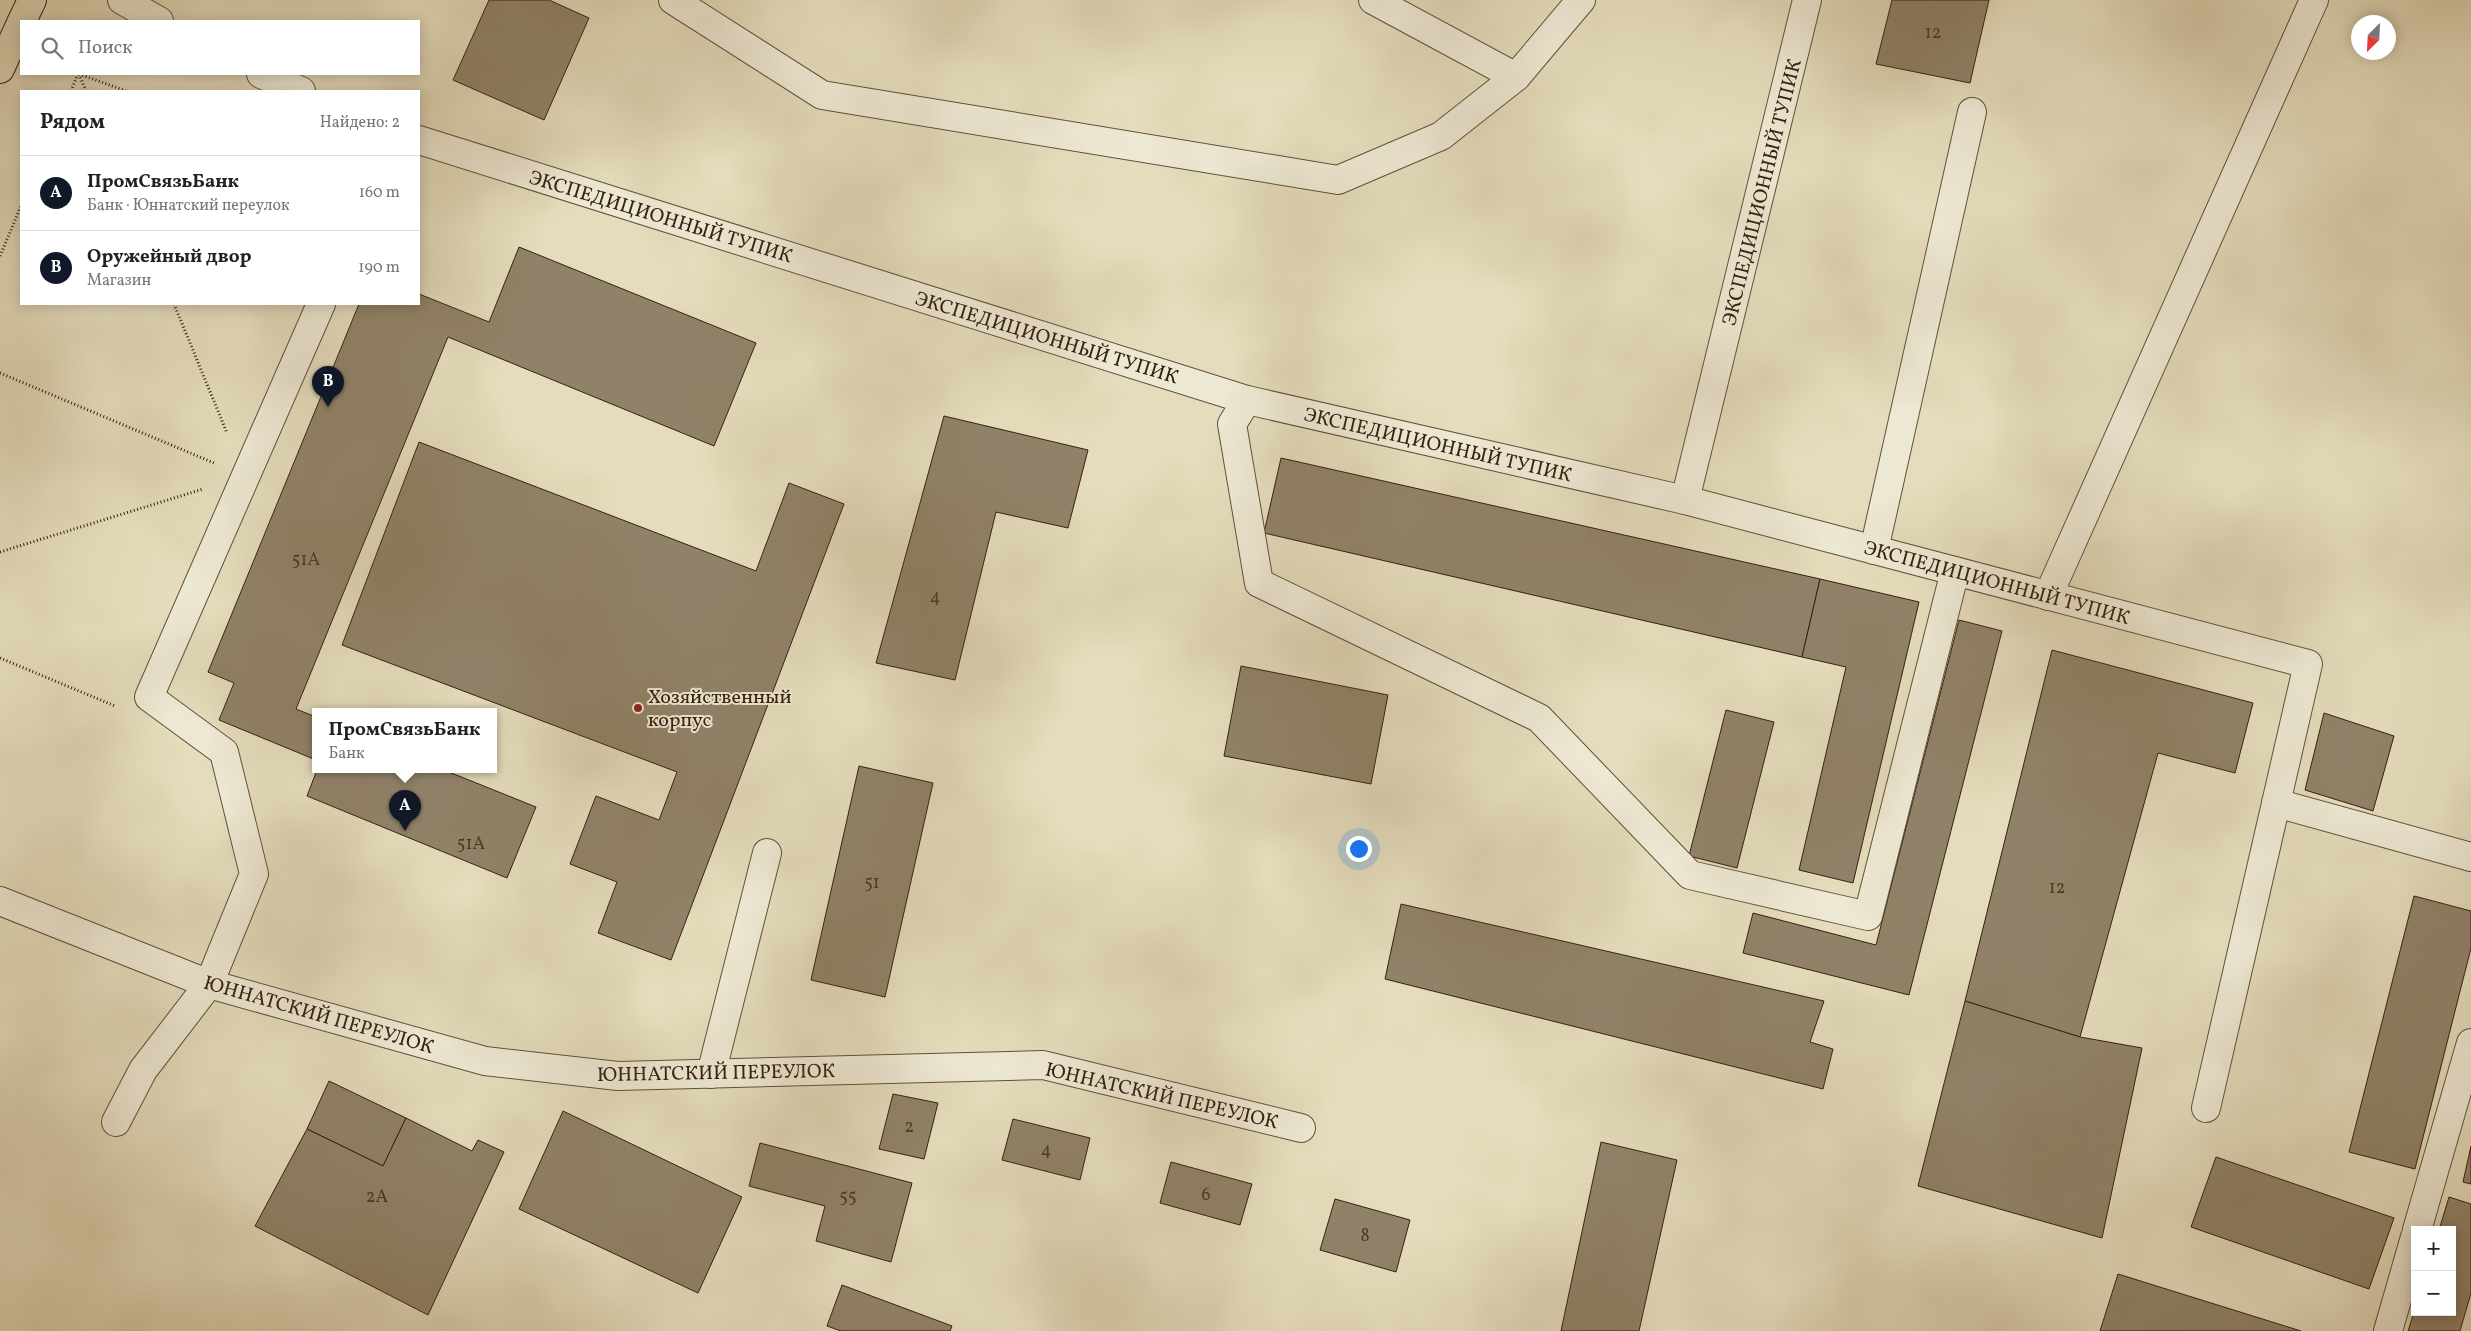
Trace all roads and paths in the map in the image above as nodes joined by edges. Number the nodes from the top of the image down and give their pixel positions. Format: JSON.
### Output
{"nodes":[{"id":1,"x":32,"y":0,"type":"edge"},
{"id":2,"x":122,"y":0,"type":"edge"},
{"id":3,"x":673,"y":0,"type":"edge"},
{"id":4,"x":1373,"y":0,"type":"edge"},
{"id":5,"x":1582,"y":0,"type":"edge"},
{"id":6,"x":1807,"y":0,"type":"edge"},
{"id":7,"x":2314,"y":0,"type":"edge"},
{"id":8,"x":23,"y":20,"type":"edge"},
{"id":9,"x":157,"y":20,"type":"edge"},
{"id":10,"x":20,"y":26,"type":"edge"},
{"id":11,"x":0,"y":69,"type":"edge"},
{"id":12,"x":79,"y":75,"type":"edge"},
{"id":13,"x":79,"y":75,"type":"edge"},
{"id":14,"x":82,"y":75,"type":"edge"},
{"id":15,"x":263,"y":75,"type":"edge"},
{"id":16,"x":1516,"y":77,"type":"junction"},
{"id":17,"x":71,"y":90,"type":"edge"},
{"id":18,"x":86,"y":90,"type":"edge"},
{"id":19,"x":123,"y":90,"type":"edge"},
{"id":20,"x":299,"y":90,"type":"edge"},
{"id":21,"x":1972,"y":112,"type":"dead end"},
{"id":22,"x":420,"y":140,"type":"edge"},
{"id":23,"x":20,"y":208,"type":"edge"},
{"id":24,"x":0,"y":256,"type":"edge"},
{"id":25,"x":174,"y":305,"type":"edge"},
{"id":26,"x":321,"y":305,"type":"edge"},
{"id":27,"x":0,"y":373,"type":"edge"},
{"id":28,"x":1247,"y":400,"type":"junction"},
{"id":29,"x":245,"y":476,"type":"junction"},
{"id":30,"x":1685,"y":500,"type":"junction"},
{"id":31,"x":1874,"y":550,"type":"junction"},
{"id":32,"x":0,"y":552,"type":"edge"},
{"id":33,"x":1955,"y":571,"type":"junction"},
{"id":34,"x":2048,"y":596,"type":"junction"},
{"id":35,"x":0,"y":658,"type":"edge"},
{"id":36,"x":117,"y":707,"type":"dead end"},
{"id":37,"x":2276,"y":803,"type":"junction"},
{"id":38,"x":767,"y":853,"type":"dead end"},
{"id":39,"x":2471,"y":857,"type":"edge"},
{"id":40,"x":0,"y":901,"type":"edge"},
{"id":41,"x":209,"y":984,"type":"junction"},
{"id":42,"x":2471,"y":1042,"type":"edge"},
{"id":43,"x":711,"y":1074,"type":"junction"},
{"id":44,"x":2206,"y":1108,"type":"dead end"},
{"id":45,"x":116,"y":1122,"type":"dead end"},
{"id":46,"x":1302,"y":1128,"type":"dead end"},
{"id":47,"x":2418,"y":1226,"type":"edge"},
{"id":48,"x":2411,"y":1251,"type":"edge"},
{"id":49,"x":2388,"y":1331,"type":"edge"}],
"edges":[{"from":1,"to":8,"type":"main road"},
{"from":2,"to":9,"type":"street"},
{"from":3,"to":16,"type":"street"},
{"from":4,"to":16,"type":"street"},
{"from":5,"to":16,"type":"street"},
{"from":6,"to":30,"type":"street","name":"ЭКСПЕДИЦИОННЫЙ ТУПИК"},
{"from":7,"to":34,"type":"street"},
{"from":10,"to":11,"type":"main road"},
{"from":12,"to":17,"type":"path"},
{"from":13,"to":18,"type":"path"},
{"from":14,"to":19,"type":"path"},
{"from":15,"to":20,"type":"street"},
{"from":21,"to":31,"type":"street"},
{"from":22,"to":28,"type":"street","name":"ЭКСПЕДИЦИОННЫЙ ТУПИК"},
{"from":23,"to":24,"type":"path"},
{"from":25,"to":29,"type":"path"},
{"from":26,"to":29,"type":"street"},
{"from":27,"to":29,"type":"path"},
{"from":28,"to":30,"type":"street","name":"ЭКСПЕДИЦИОННЫЙ ТУПИК"},
{"from":28,"to":33,"type":"street"},
{"from":29,"to":32,"type":"path"},
{"from":29,"to":41,"type":"street"},
{"from":30,"to":31,"type":"street","name":"ЭКСПЕДИЦИОННЫЙ ТУПИК"},
{"from":31,"to":33,"type":"street","name":"ЭКСПЕДИЦИОННЫЙ ТУПИК"},
{"from":33,"to":34,"type":"street","name":"ЭКСПЕДИЦИОННЫЙ ТУПИК"},
{"from":34,"to":37,"type":"street","name":"ЭКСПЕДИЦИОННЫЙ ТУПИК"},
{"from":35,"to":36,"type":"path"},
{"from":37,"to":39,"type":"street"},
{"from":37,"to":44,"type":"street"},
{"from":38,"to":43,"type":"street"},
{"from":40,"to":41,"type":"street","name":"ЮННАТСКИЙ ПЕРЕУЛОК"},
{"from":41,"to":43,"type":"street","name":"ЮННАТСКИЙ ПЕРЕУЛОК"},
{"from":41,"to":45,"type":"street"},
{"from":42,"to":47,"type":"street"},
{"from":43,"to":46,"type":"street","name":"ЮННАТСКИЙ ПЕРЕУЛОК"},
{"from":48,"to":49,"type":"street"}]}
